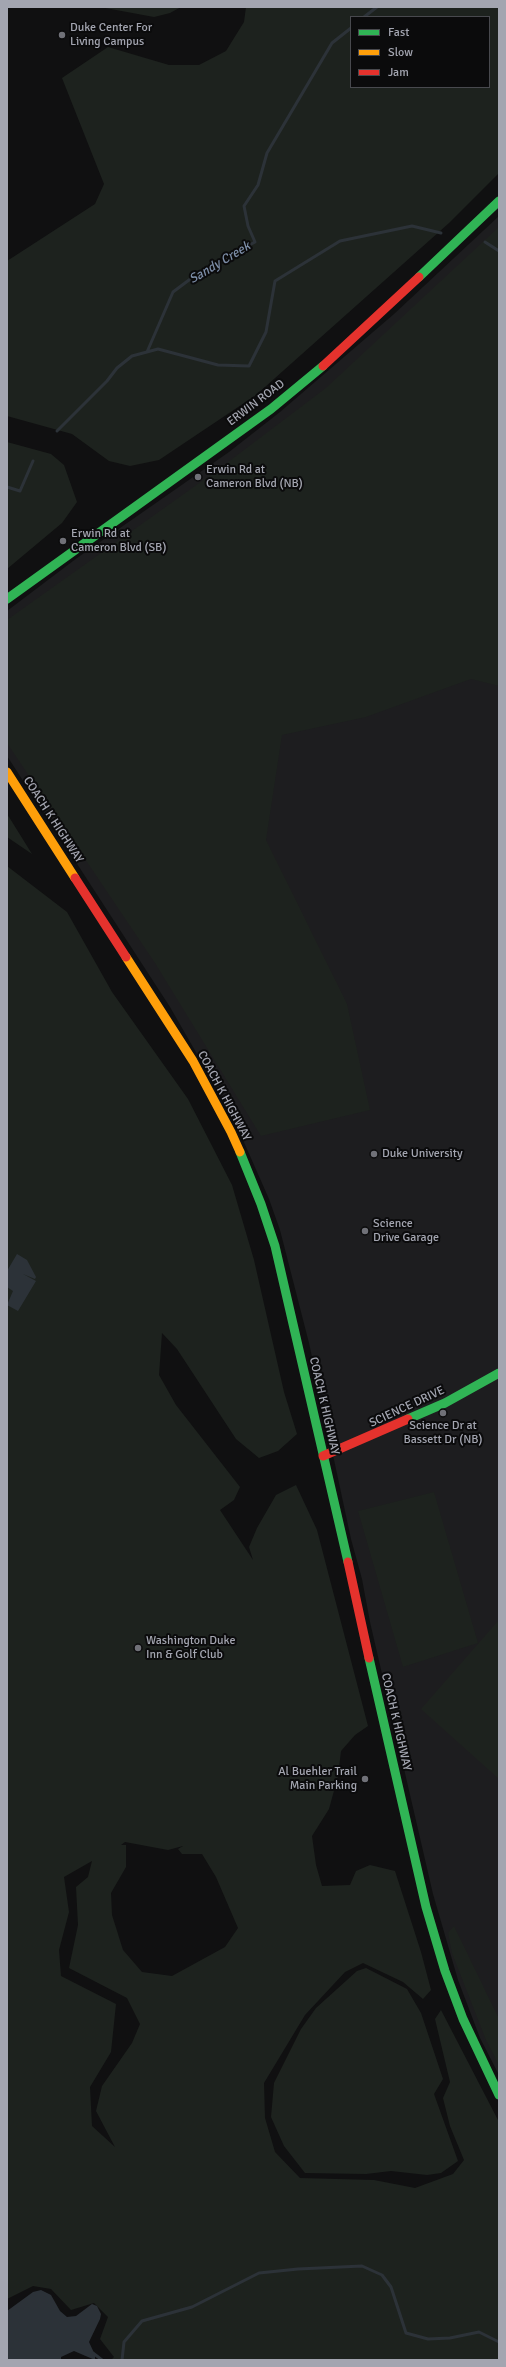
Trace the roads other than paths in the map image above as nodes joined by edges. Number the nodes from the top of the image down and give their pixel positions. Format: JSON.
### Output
{"nodes":[{"id":1,"x":499,"y":201,"type":"edge"},
{"id":2,"x":7,"y":599,"type":"edge"},
{"id":3,"x":7,"y":772,"type":"edge"},
{"id":4,"x":499,"y":1373,"type":"edge"},
{"id":5,"x":323,"y":1456,"type":"junction"},
{"id":6,"x":499,"y":2095,"type":"edge"}],
"edges":[{"from":1,"to":2,"type":"main road","name":"ERWIN ROAD"},
{"from":3,"to":5,"type":"main road","name":"COACH K HIGHWAY"},
{"from":4,"to":5,"type":"main road","name":"SCIENCE DRIVE"},
{"from":5,"to":6,"type":"main road","name":"COACH K HIGHWAY"}]}
